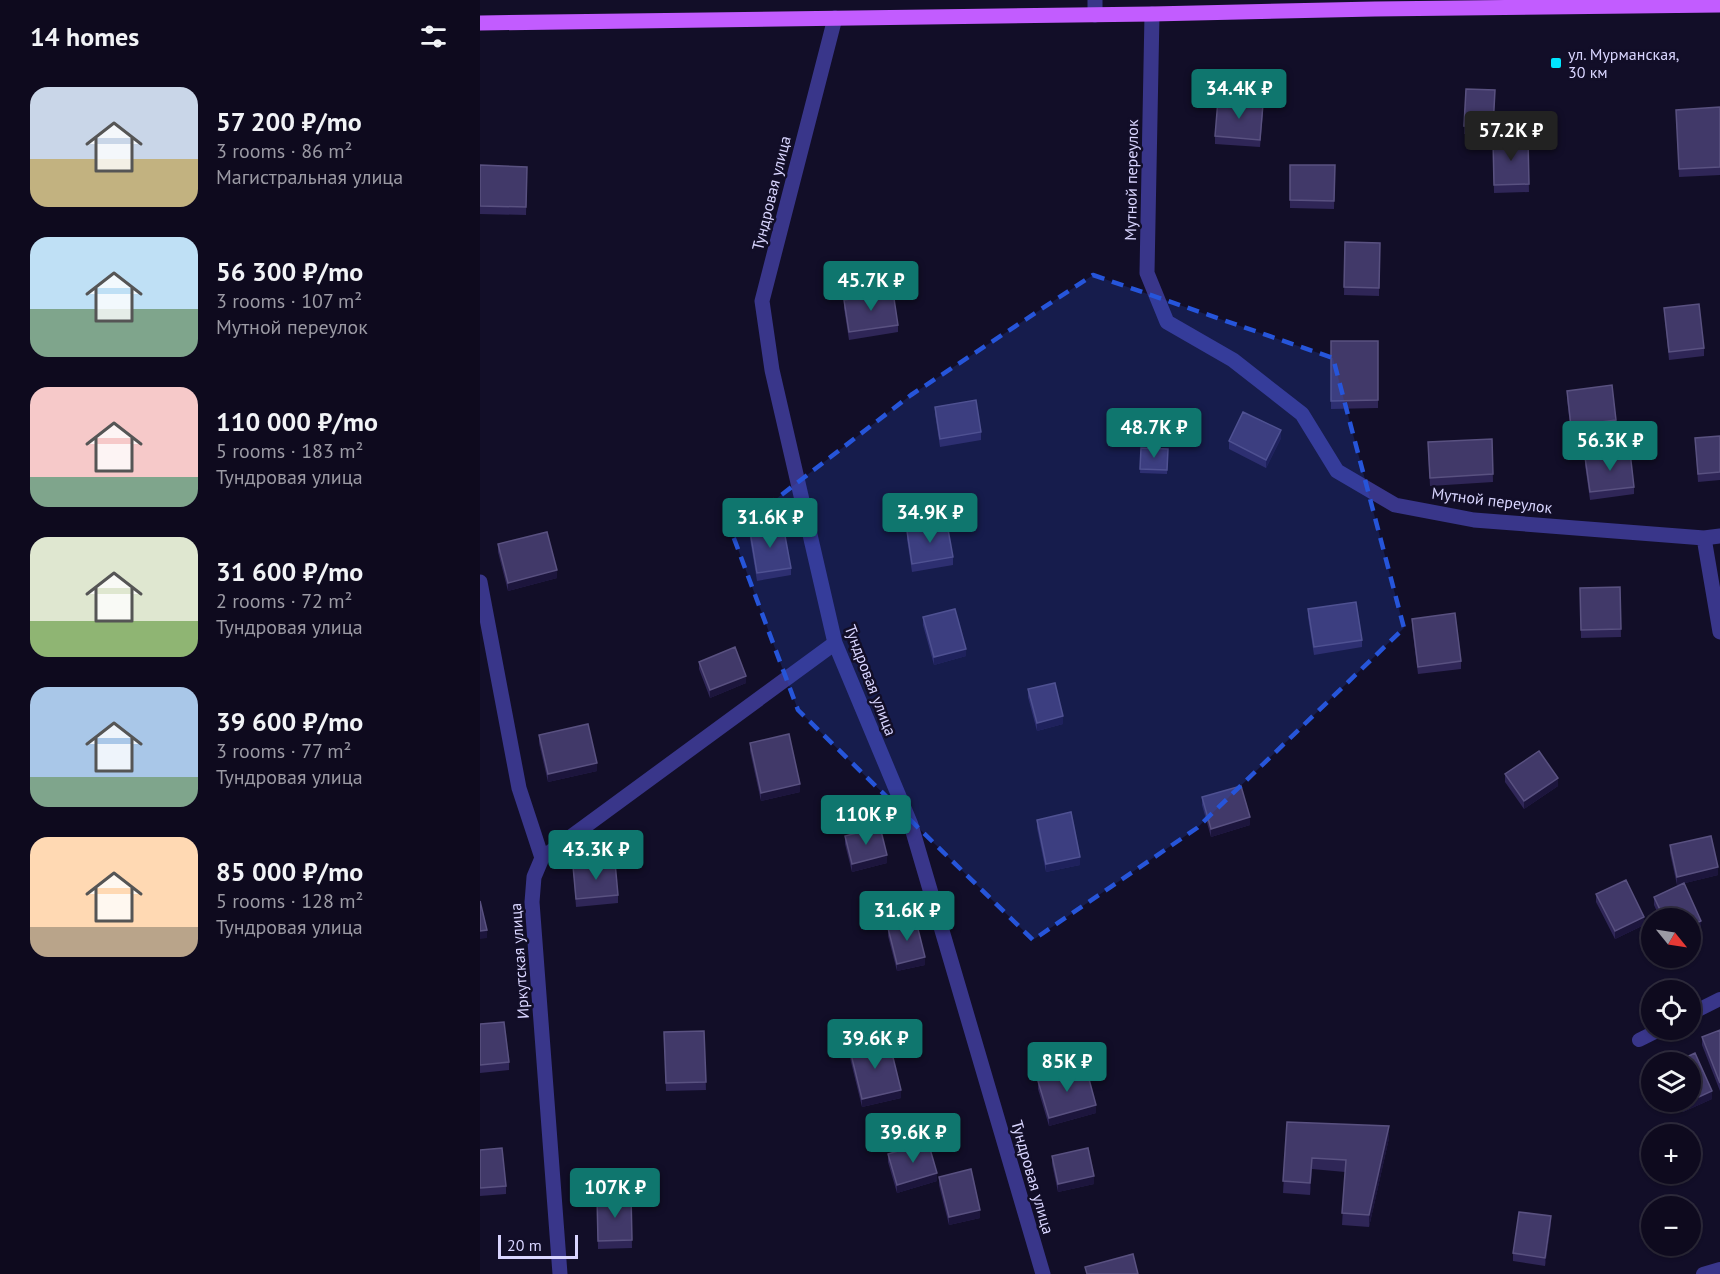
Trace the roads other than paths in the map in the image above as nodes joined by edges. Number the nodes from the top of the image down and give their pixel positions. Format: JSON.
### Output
{"nodes":[{"id":1,"x":1720,"y":5,"type":"edge"},
{"id":2,"x":1095,"y":7,"type":"edge"},
{"id":3,"x":1152,"y":14,"type":"junction"},
{"id":4,"x":835,"y":18,"type":"junction"},
{"id":5,"x":480,"y":23,"type":"edge"},
{"id":6,"x":1720,"y":536,"type":"edge"},
{"id":7,"x":1704,"y":538,"type":"junction"},
{"id":8,"x":480,"y":582,"type":"edge"},
{"id":9,"x":1720,"y":632,"type":"edge"},
{"id":10,"x":835,"y":643,"type":"junction"},
{"id":11,"x":542,"y":858,"type":"junction"},
{"id":12,"x":1720,"y":999,"type":"edge"},
{"id":13,"x":1701,"y":1008,"type":"edge"},
{"id":14,"x":1720,"y":1269,"type":"edge"},
{"id":15,"x":560,"y":1274,"type":"edge"},
{"id":16,"x":1043,"y":1274,"type":"edge"},
{"id":17,"x":1703,"y":1274,"type":"edge"}],
"edges":[{"from":1,"to":3,"type":"main road"},
{"from":2,"to":3,"type":"main road"},
{"from":2,"to":4,"type":"main road"},
{"from":3,"to":7,"type":"street","name":"Мутной переулок"},
{"from":4,"to":5,"type":"main road"},
{"from":4,"to":10,"type":"street","name":"Тундровая улица"},
{"from":6,"to":7,"type":"street","name":"Мутной переулок"},
{"from":7,"to":9,"type":"street"},
{"from":8,"to":11,"type":"street"},
{"from":10,"to":11,"type":"street"},
{"from":10,"to":16,"type":"street","name":"Тундровая улица"},
{"from":11,"to":15,"type":"street","name":"Иркутская улица"},
{"from":12,"to":13,"type":"lane"},
{"from":14,"to":17,"type":"lane"}]}
